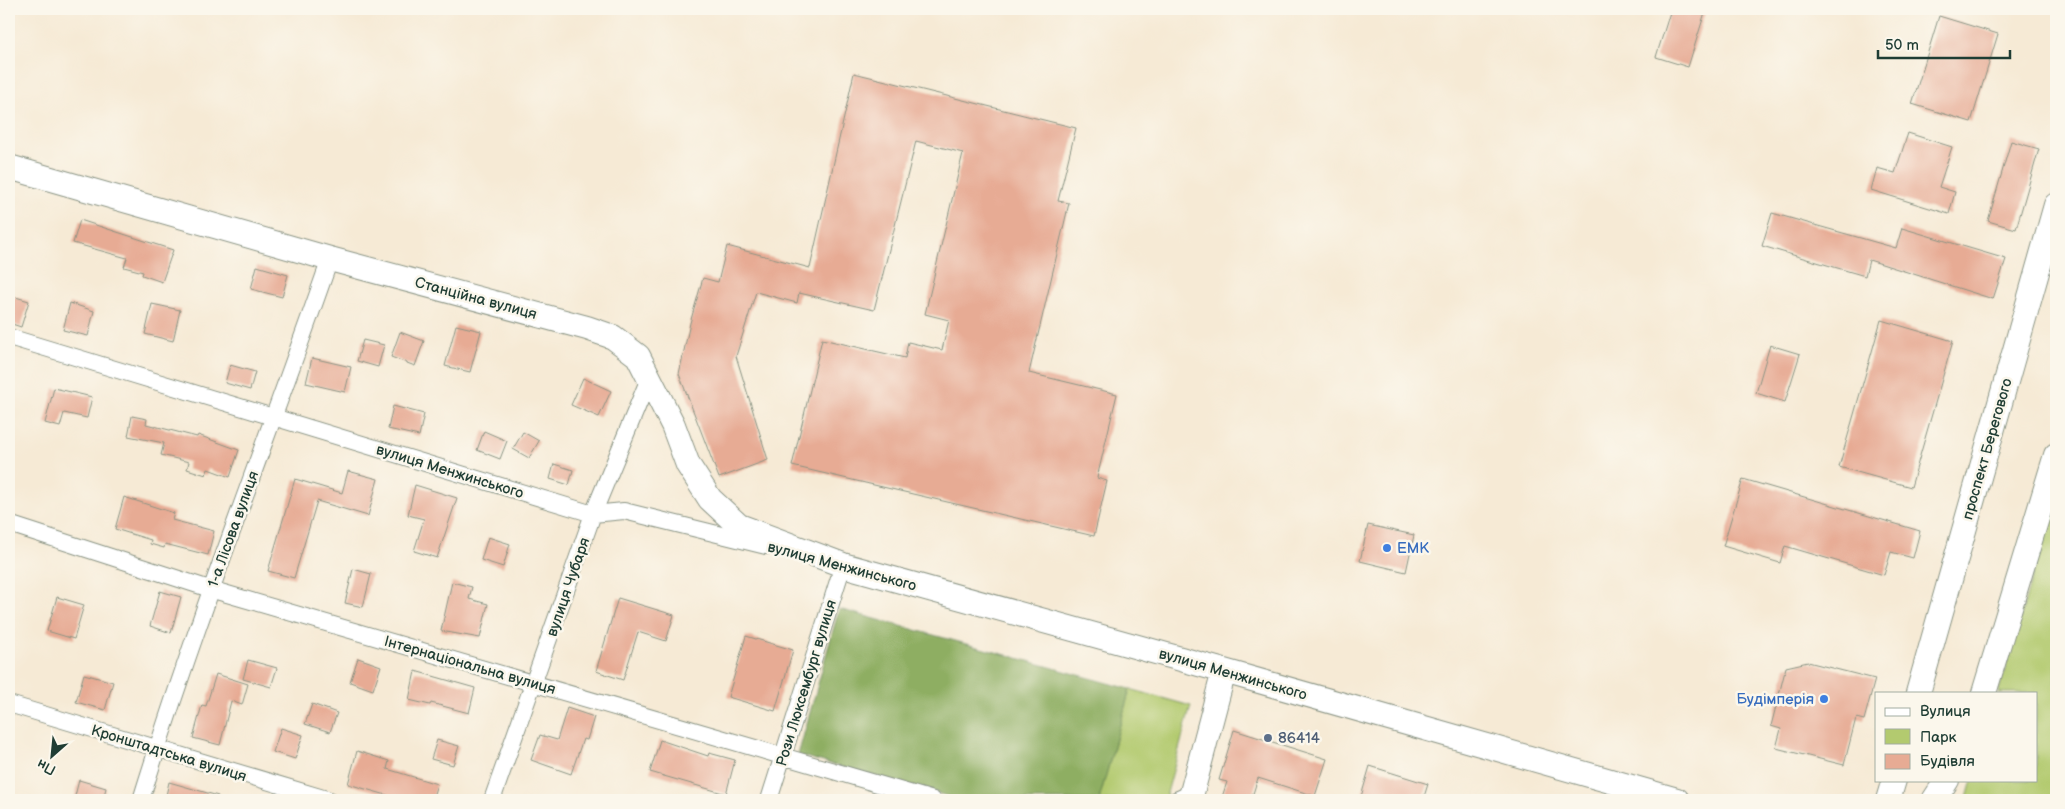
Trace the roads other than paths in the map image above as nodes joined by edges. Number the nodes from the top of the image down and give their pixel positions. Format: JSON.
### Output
{"nodes":[{"id":1,"x":9,"y":167,"type":"edge"},
{"id":2,"x":2056,"y":205,"type":"edge"},
{"id":3,"x":330,"y":259,"type":"junction"},
{"id":4,"x":9,"y":337,"type":"edge"},
{"id":5,"x":650,"y":376,"type":"junction"},
{"id":6,"x":274,"y":418,"type":"junction"},
{"id":7,"x":2056,"y":455,"type":"edge"},
{"id":8,"x":593,"y":514,"type":"junction"},
{"id":9,"x":9,"y":524,"type":"edge"},
{"id":10,"x":843,"y":565,"type":"junction"},
{"id":11,"x":210,"y":589,"type":"junction"},
{"id":12,"x":1224,"y":670,"type":"junction"},
{"id":13,"x":534,"y":683,"type":"junction"},
{"id":14,"x":1918,"y":692,"type":"edge"},
{"id":15,"x":1984,"y":692,"type":"edge"},
{"id":16,"x":9,"y":704,"type":"edge"},
{"id":17,"x":157,"y":750,"type":"junction"},
{"id":18,"x":784,"y":756,"type":"junction"},
{"id":19,"x":1893,"y":782,"type":"edge"},
{"id":20,"x":1946,"y":782,"type":"edge"},
{"id":21,"x":1186,"y":798,"type":"edge"},
{"id":22,"x":141,"y":800,"type":"edge"},
{"id":23,"x":330,"y":800,"type":"edge"},
{"id":24,"x":492,"y":800,"type":"edge"},
{"id":25,"x":769,"y":800,"type":"edge"},
{"id":26,"x":932,"y":800,"type":"edge"},
{"id":27,"x":1677,"y":800,"type":"edge"},
{"id":28,"x":1888,"y":800,"type":"edge"},
{"id":29,"x":1934,"y":800,"type":"edge"}],
"edges":[{"from":1,"to":3,"type":"street","name":"Станційна вулиця"},
{"from":2,"to":14,"type":"street","name":"проспект Берегового"},
{"from":3,"to":5,"type":"street","name":"Станційна вулиця"},
{"from":3,"to":6,"type":"street","name":"1-а Лісова вулиця"},
{"from":4,"to":6,"type":"street","name":"вулиця Менжинського"},
{"from":5,"to":8,"type":"street","name":"вулиця Чубаря"},
{"from":5,"to":10,"type":"street","name":"Станційна вулиця"},
{"from":6,"to":8,"type":"street","name":"вулиця Менжинського"},
{"from":6,"to":11,"type":"street","name":"1-а Лісова вулиця"},
{"from":7,"to":15,"type":"street"},
{"from":8,"to":10,"type":"street","name":"вулиця Менжинського"},
{"from":8,"to":13,"type":"street","name":"вулиця Чубаря"},
{"from":9,"to":11,"type":"street","name":"Інтернаціональна вулиця"},
{"from":10,"to":12,"type":"street","name":"вулиця Менжинського"},
{"from":10,"to":18,"type":"street","name":"Рози Люксембург вулиця"},
{"from":11,"to":13,"type":"street","name":"Інтернаціональна вулиця"},
{"from":11,"to":17,"type":"street","name":"1-а Лісова вулиця"},
{"from":12,"to":21,"type":"street"},
{"from":12,"to":27,"type":"street","name":"вулиця Менжинського"},
{"from":13,"to":18,"type":"street","name":"Інтернаціональна вулиця"},
{"from":13,"to":24,"type":"street","name":"вулиця Чубаря"},
{"from":16,"to":17,"type":"street","name":"Кронштадтська вулиця"},
{"from":17,"to":22,"type":"street","name":"1-а Лісова вулиця"},
{"from":17,"to":23,"type":"street","name":"Кронштадтська вулиця"},
{"from":18,"to":25,"type":"street","name":"Рози Люксембург вулиця"},
{"from":18,"to":26,"type":"street","name":"Інтернаціональна вулиця"},
{"from":19,"to":28,"type":"street"},
{"from":20,"to":29,"type":"street"}]}
